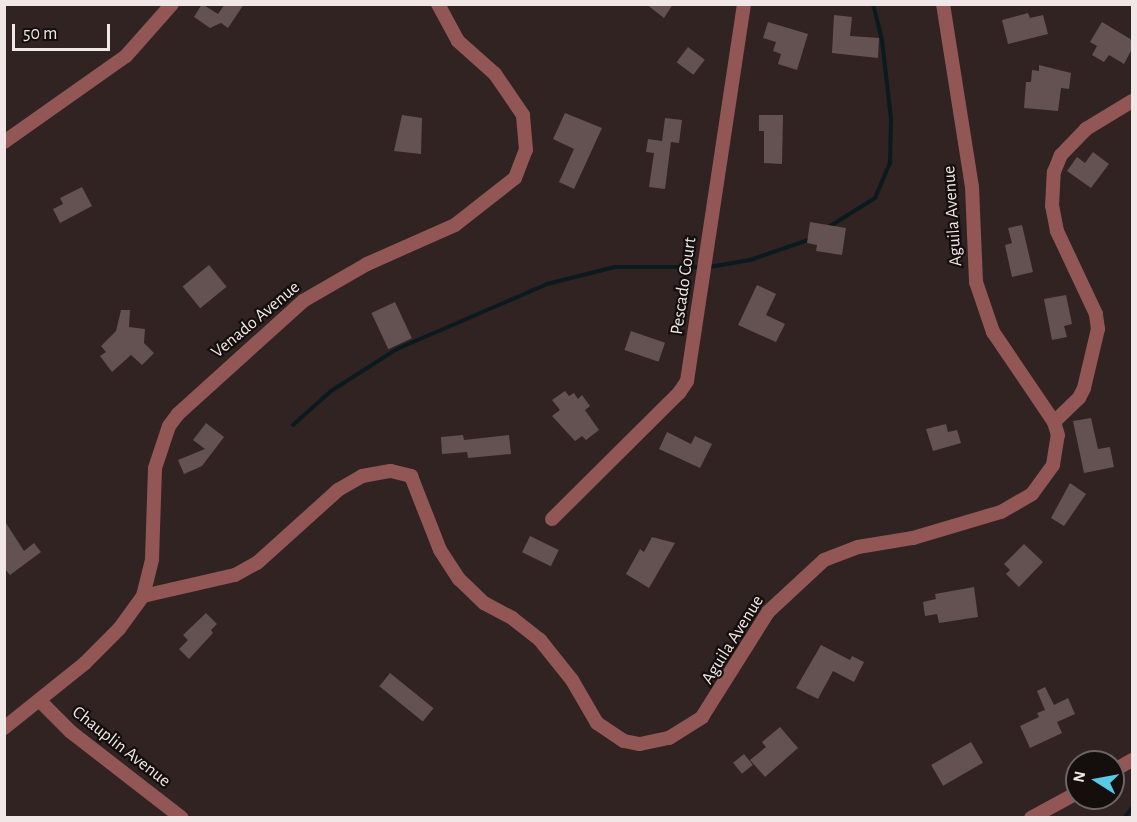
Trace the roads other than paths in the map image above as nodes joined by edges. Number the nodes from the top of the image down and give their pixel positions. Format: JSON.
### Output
{"nodes":[{"id":1,"x":172,"y":4,"type":"edge"},
{"id":2,"x":438,"y":4,"type":"edge"},
{"id":3,"x":744,"y":4,"type":"edge"},
{"id":4,"x":943,"y":4,"type":"edge"},
{"id":5,"x":1132,"y":101,"type":"edge"},
{"id":6,"x":4,"y":142,"type":"edge"},
{"id":7,"x":1054,"y":422,"type":"junction"},
{"id":8,"x":552,"y":519,"type":"dead end"},
{"id":9,"x":143,"y":596,"type":"junction"},
{"id":10,"x":40,"y":702,"type":"junction"},
{"id":11,"x":4,"y":729,"type":"edge"},
{"id":12,"x":1065,"y":800,"type":"edge"},
{"id":13,"x":182,"y":818,"type":"edge"},
{"id":14,"x":1031,"y":818,"type":"edge"}],
"edges":[{"from":1,"to":6,"type":"street"},
{"from":2,"to":9,"type":"street","name":"Venado Avenue"},
{"from":3,"to":8,"type":"street","name":"Pescado Court"},
{"from":4,"to":7,"type":"street","name":"Aguila Avenue"},
{"from":5,"to":7,"type":"street"},
{"from":7,"to":9,"type":"street","name":"Aguila Avenue"},
{"from":9,"to":10,"type":"street","name":"Venado Avenue"},
{"from":10,"to":11,"type":"street","name":"Venado Avenue"},
{"from":10,"to":13,"type":"street","name":"Chauplin Avenue"},
{"from":12,"to":14,"type":"street"}]}
